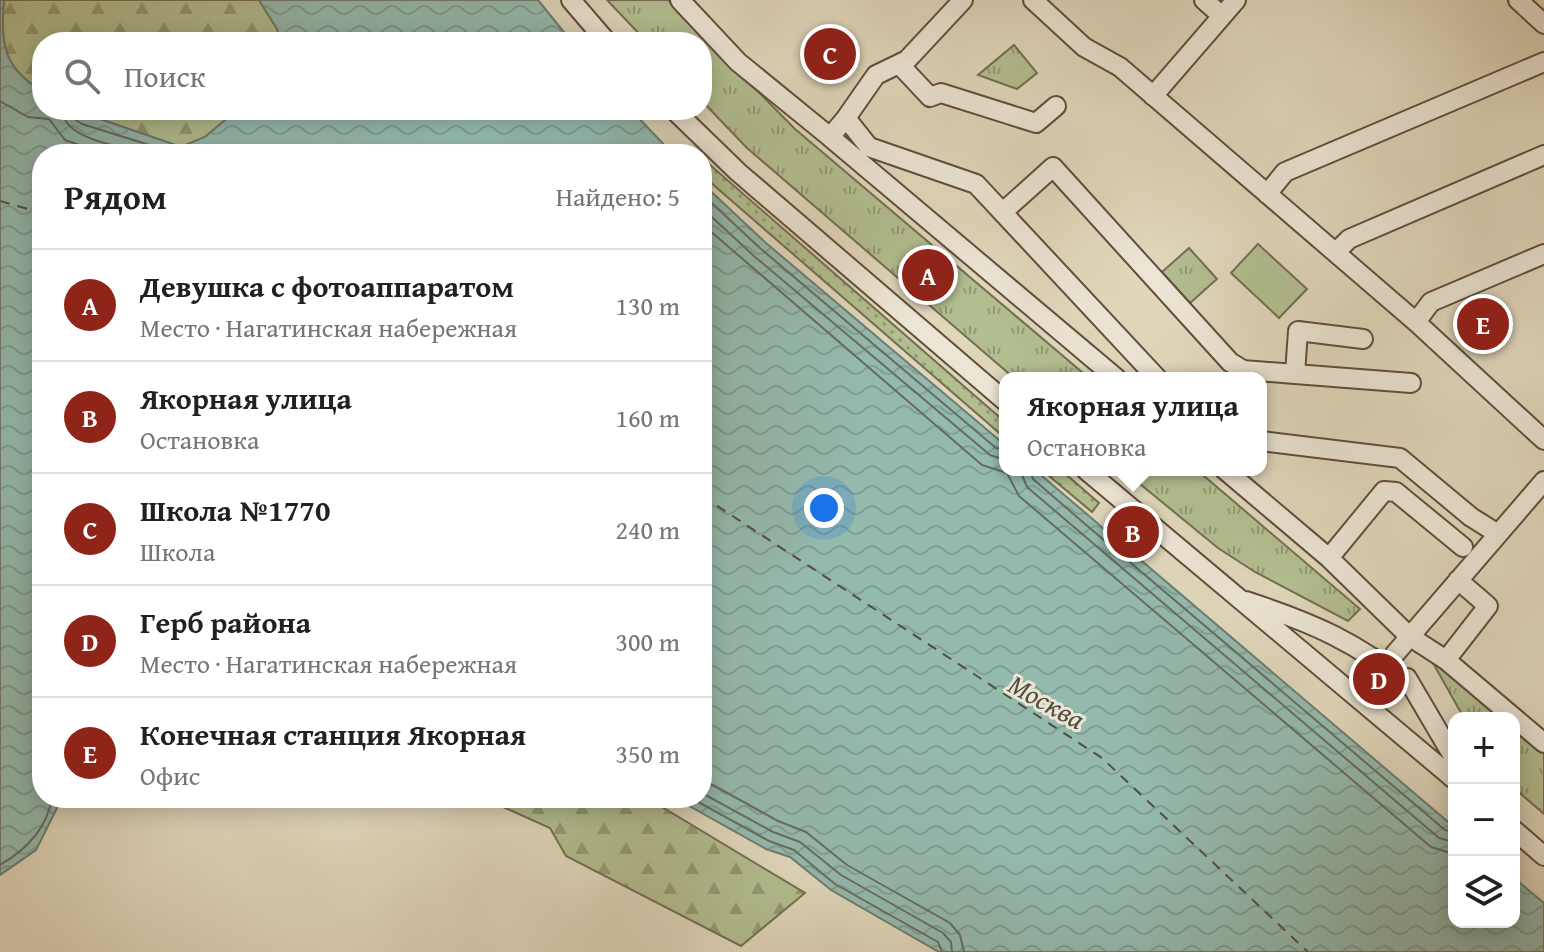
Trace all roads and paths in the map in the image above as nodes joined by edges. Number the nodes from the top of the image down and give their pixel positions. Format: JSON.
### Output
{"nodes":[{"id":1,"x":571,"y":0,"type":"edge"},
{"id":2,"x":680,"y":0,"type":"edge"},
{"id":3,"x":963,"y":0,"type":"edge"},
{"id":4,"x":1033,"y":0,"type":"edge"},
{"id":5,"x":1204,"y":0,"type":"edge"},
{"id":6,"x":1236,"y":0,"type":"edge"},
{"id":7,"x":1518,"y":0,"type":"edge"},
{"id":8,"x":1222,"y":16,"type":"junction"},
{"id":9,"x":1544,"y":24,"type":"edge"},
{"id":10,"x":598,"y":32,"type":"edge"},
{"id":11,"x":710,"y":32,"type":"edge"},
{"id":12,"x":712,"y":34,"type":"edge"},
{"id":13,"x":1544,"y":62,"type":"edge"},
{"id":14,"x":900,"y":65,"type":"junction"},
{"id":15,"x":1153,"y":96,"type":"junction"},
{"id":16,"x":1056,"y":106,"type":"dead end"},
{"id":17,"x":846,"y":118,"type":"junction"},
{"id":18,"x":684,"y":120,"type":"edge"},
{"id":19,"x":830,"y":137,"type":"junction"},
{"id":20,"x":709,"y":144,"type":"edge"},
{"id":21,"x":712,"y":147,"type":"edge"},
{"id":22,"x":1544,"y":155,"type":"edge"},
{"id":23,"x":1267,"y":194,"type":"junction"},
{"id":24,"x":1004,"y":211,"type":"junction"},
{"id":25,"x":1336,"y":252,"type":"junction"},
{"id":26,"x":1544,"y":254,"type":"edge"},
{"id":27,"x":1416,"y":322,"type":"junction"},
{"id":28,"x":1363,"y":339,"type":"dead end"},
{"id":29,"x":1109,"y":372,"type":"edge"},
{"id":30,"x":1152,"y":372,"type":"edge"},
{"id":31,"x":1295,"y":374,"type":"junction"},
{"id":32,"x":1411,"y":383,"type":"dead end"},
{"id":33,"x":999,"y":396,"type":"edge"},
{"id":34,"x":1544,"y":440,"type":"edge"},
{"id":35,"x":1267,"y":442,"type":"edge"},
{"id":36,"x":1093,"y":476,"type":"edge"},
{"id":37,"x":1232,"y":476,"type":"edge"},
{"id":38,"x":1544,"y":481,"type":"edge"},
{"id":39,"x":1498,"y":534,"type":"junction"},
{"id":40,"x":1463,"y":547,"type":"dead end"},
{"id":41,"x":1329,"y":558,"type":"junction"},
{"id":42,"x":1458,"y":580,"type":"junction"},
{"id":43,"x":1235,"y":597,"type":"junction"},
{"id":44,"x":1297,"y":618,"type":"junction"},
{"id":45,"x":1409,"y":636,"type":"junction"},
{"id":46,"x":1288,"y":641,"type":"junction"},
{"id":47,"x":1370,"y":653,"type":"junction"},
{"id":48,"x":1394,"y":655,"type":"junction"},
{"id":49,"x":1446,"y":660,"type":"junction"},
{"id":50,"x":1412,"y":687,"type":"junction"},
{"id":51,"x":1544,"y":743,"type":"edge"},
{"id":52,"x":1448,"y":748,"type":"edge"},
{"id":53,"x":1448,"y":758,"type":"edge"},
{"id":54,"x":1430,"y":759,"type":"junction"},
{"id":55,"x":1448,"y":774,"type":"edge"},
{"id":56,"x":1520,"y":835,"type":"edge"},
{"id":57,"x":1544,"y":856,"type":"edge"}],
"edges":[{"from":1,"to":10,"type":"street"},
{"from":2,"to":11,"type":"street"},
{"from":3,"to":14,"type":"street"},
{"from":4,"to":15,"type":"street"},
{"from":5,"to":8,"type":"street"},
{"from":6,"to":8,"type":"street"},
{"from":7,"to":9,"type":"street"},
{"from":8,"to":15,"type":"street"},
{"from":12,"to":19,"type":"street"},
{"from":13,"to":23,"type":"street"},
{"from":14,"to":16,"type":"street"},
{"from":14,"to":17,"type":"street"},
{"from":15,"to":23,"type":"street"},
{"from":17,"to":19,"type":"street"},
{"from":17,"to":24,"type":"street"},
{"from":18,"to":20,"type":"street"},
{"from":19,"to":29,"type":"street"},
{"from":21,"to":33,"type":"street"},
{"from":22,"to":25,"type":"street"},
{"from":23,"to":25,"type":"street"},
{"from":24,"to":30,"type":"street"},
{"from":24,"to":31,"type":"street"},
{"from":25,"to":27,"type":"street"},
{"from":26,"to":27,"type":"street"},
{"from":27,"to":34,"type":"street"},
{"from":28,"to":31,"type":"street"},
{"from":31,"to":32,"type":"street"},
{"from":35,"to":39,"type":"street"},
{"from":36,"to":43,"type":"street"},
{"from":37,"to":41,"type":"street"},
{"from":38,"to":39,"type":"street"},
{"from":39,"to":42,"type":"street"},
{"from":40,"to":41,"type":"street"},
{"from":41,"to":45,"type":"street"},
{"from":42,"to":45,"type":"street"},
{"from":42,"to":49,"type":"street"},
{"from":43,"to":44,"type":"street"},
{"from":43,"to":46,"type":"street"},
{"from":44,"to":46,"type":"street"},
{"from":44,"to":47,"type":"street"},
{"from":45,"to":48,"type":"street"},
{"from":45,"to":49,"type":"street"},
{"from":46,"to":54,"type":"street"},
{"from":47,"to":48,"type":"street"},
{"from":47,"to":50,"type":"street"},
{"from":48,"to":50,"type":"street"},
{"from":49,"to":51,"type":"street"},
{"from":50,"to":52,"type":"street"},
{"from":53,"to":54,"type":"street"},
{"from":54,"to":55,"type":"street"},
{"from":56,"to":57,"type":"street"}]}
